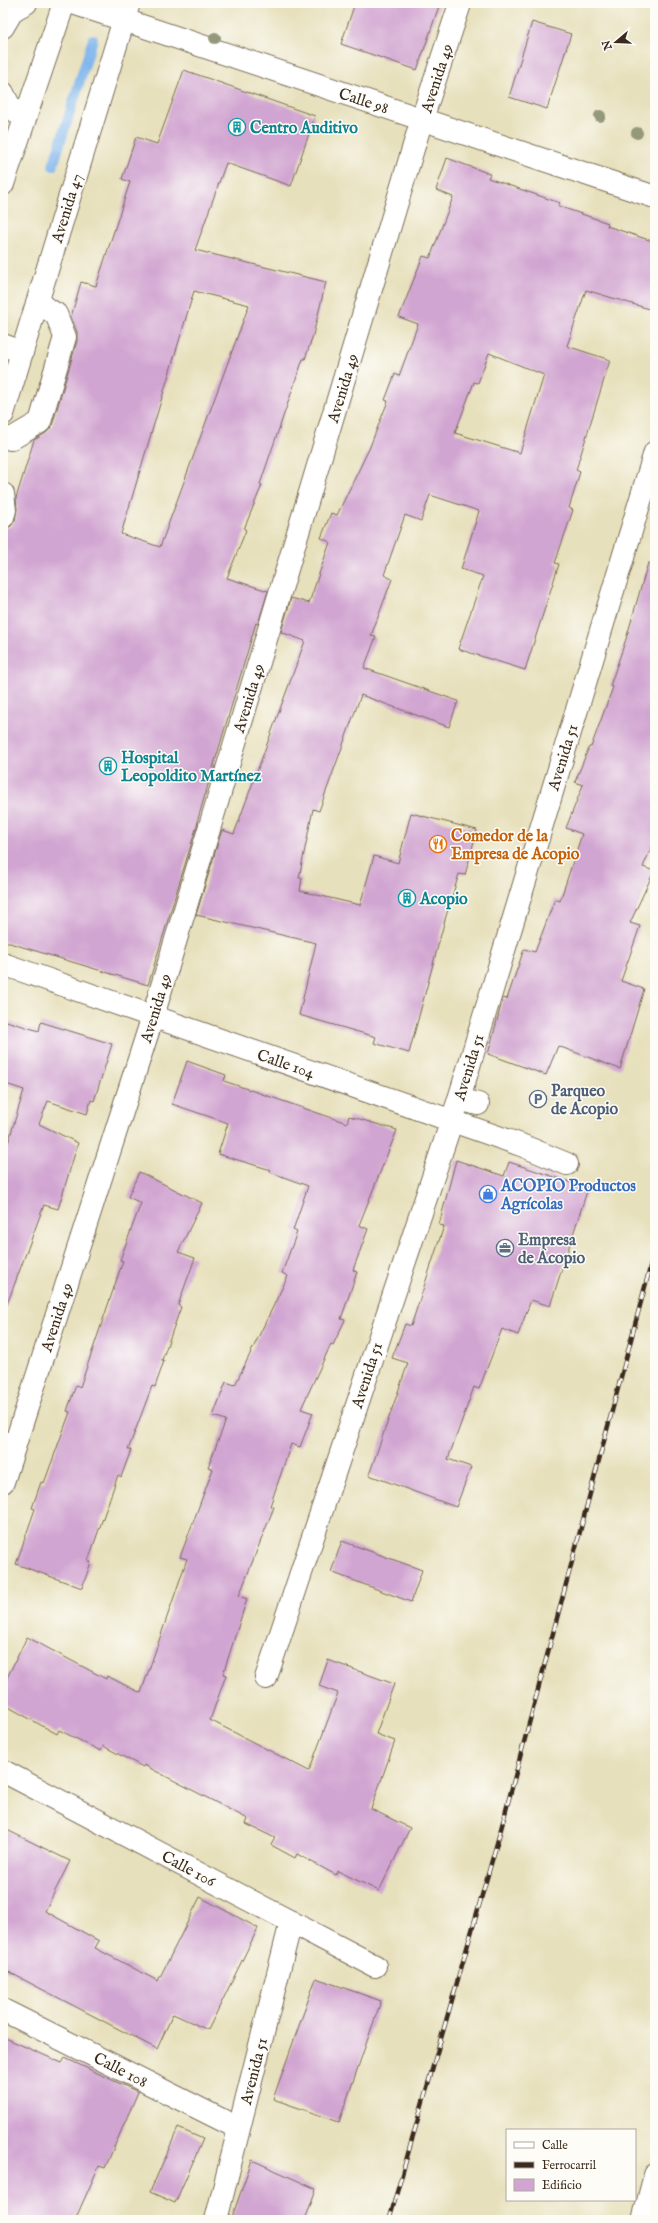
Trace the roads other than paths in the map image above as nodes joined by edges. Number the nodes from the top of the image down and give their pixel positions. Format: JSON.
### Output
{"nodes":[{"id":1,"x":26,"y":3,"type":"edge"},
{"id":2,"x":64,"y":3,"type":"edge"},
{"id":3,"x":73,"y":3,"type":"edge"},
{"id":4,"x":460,"y":4,"type":"dead end"},
{"id":5,"x":126,"y":11,"type":"edge"},
{"id":6,"x":3,"y":27,"type":"edge"},
{"id":7,"x":3,"y":93,"type":"edge"},
{"id":8,"x":24,"y":119,"type":"junction"},
{"id":9,"x":422,"y":119,"type":"junction"},
{"id":10,"x":7,"y":154,"type":"edge"},
{"id":11,"x":3,"y":184,"type":"edge"},
{"id":12,"x":655,"y":197,"type":"edge"},
{"id":13,"x":37,"y":303,"type":"junction"},
{"id":14,"x":12,"y":348,"type":"edge"},
{"id":15,"x":3,"y":414,"type":"edge"},
{"id":16,"x":3,"y":437,"type":"edge"},
{"id":17,"x":655,"y":452,"type":"edge"},
{"id":18,"x":3,"y":494,"type":"edge"},
{"id":19,"x":3,"y":517,"type":"edge"},
{"id":20,"x":3,"y":964,"type":"edge"},
{"id":21,"x":153,"y":1016,"type":"junction"},
{"id":22,"x":450,"y":1120,"type":"junction"},
{"id":23,"x":567,"y":1164,"type":"dead end"},
{"id":24,"x":3,"y":1482,"type":"edge"},
{"id":25,"x":266,"y":1678,"type":"dead end"},
{"id":26,"x":3,"y":1771,"type":"edge"},
{"id":27,"x":291,"y":1922,"type":"junction"},
{"id":28,"x":375,"y":1966,"type":"dead end"},
{"id":29,"x":3,"y":2010,"type":"edge"},
{"id":30,"x":238,"y":2128,"type":"junction"},
{"id":31,"x":655,"y":2175,"type":"edge"},
{"id":32,"x":216,"y":2220,"type":"edge"},
{"id":33,"x":643,"y":2220,"type":"edge"}],
"edges":[{"from":1,"to":6,"type":"street"},
{"from":2,"to":8,"type":"street"},
{"from":3,"to":5,"type":"street","name":"Calle 98"},
{"from":4,"to":9,"type":"street","name":"Avenida 49"},
{"from":5,"to":9,"type":"street","name":"Calle 98"},
{"from":5,"to":13,"type":"street","name":"Avenida 47"},
{"from":7,"to":8,"type":"street"},
{"from":8,"to":10,"type":"street"},
{"from":9,"to":12,"type":"street","name":"Calle 98"},
{"from":9,"to":21,"type":"street","name":"Avenida 49"},
{"from":10,"to":11,"type":"street"},
{"from":13,"to":14,"type":"street","name":"Avenida 47"},
{"from":13,"to":16,"type":"street"},
{"from":14,"to":15,"type":"street","name":"Avenida 47"},
{"from":17,"to":22,"type":"street","name":"Avenida 51"},
{"from":18,"to":19,"type":"street"},
{"from":20,"to":21,"type":"street","name":"Calle 104"},
{"from":21,"to":22,"type":"street","name":"Calle 104"},
{"from":21,"to":24,"type":"street","name":"Avenida 49"},
{"from":22,"to":23,"type":"street","name":"Calle 104"},
{"from":22,"to":25,"type":"street","name":"Avenida 51"},
{"from":26,"to":27,"type":"street","name":"Calle 106"},
{"from":27,"to":28,"type":"street","name":"Calle 106"},
{"from":27,"to":30,"type":"street","name":"Avenida 51"},
{"from":29,"to":30,"type":"street","name":"Calle 108"},
{"from":30,"to":32,"type":"street","name":"Avenida 51"},
{"from":31,"to":33,"type":"street"}]}
